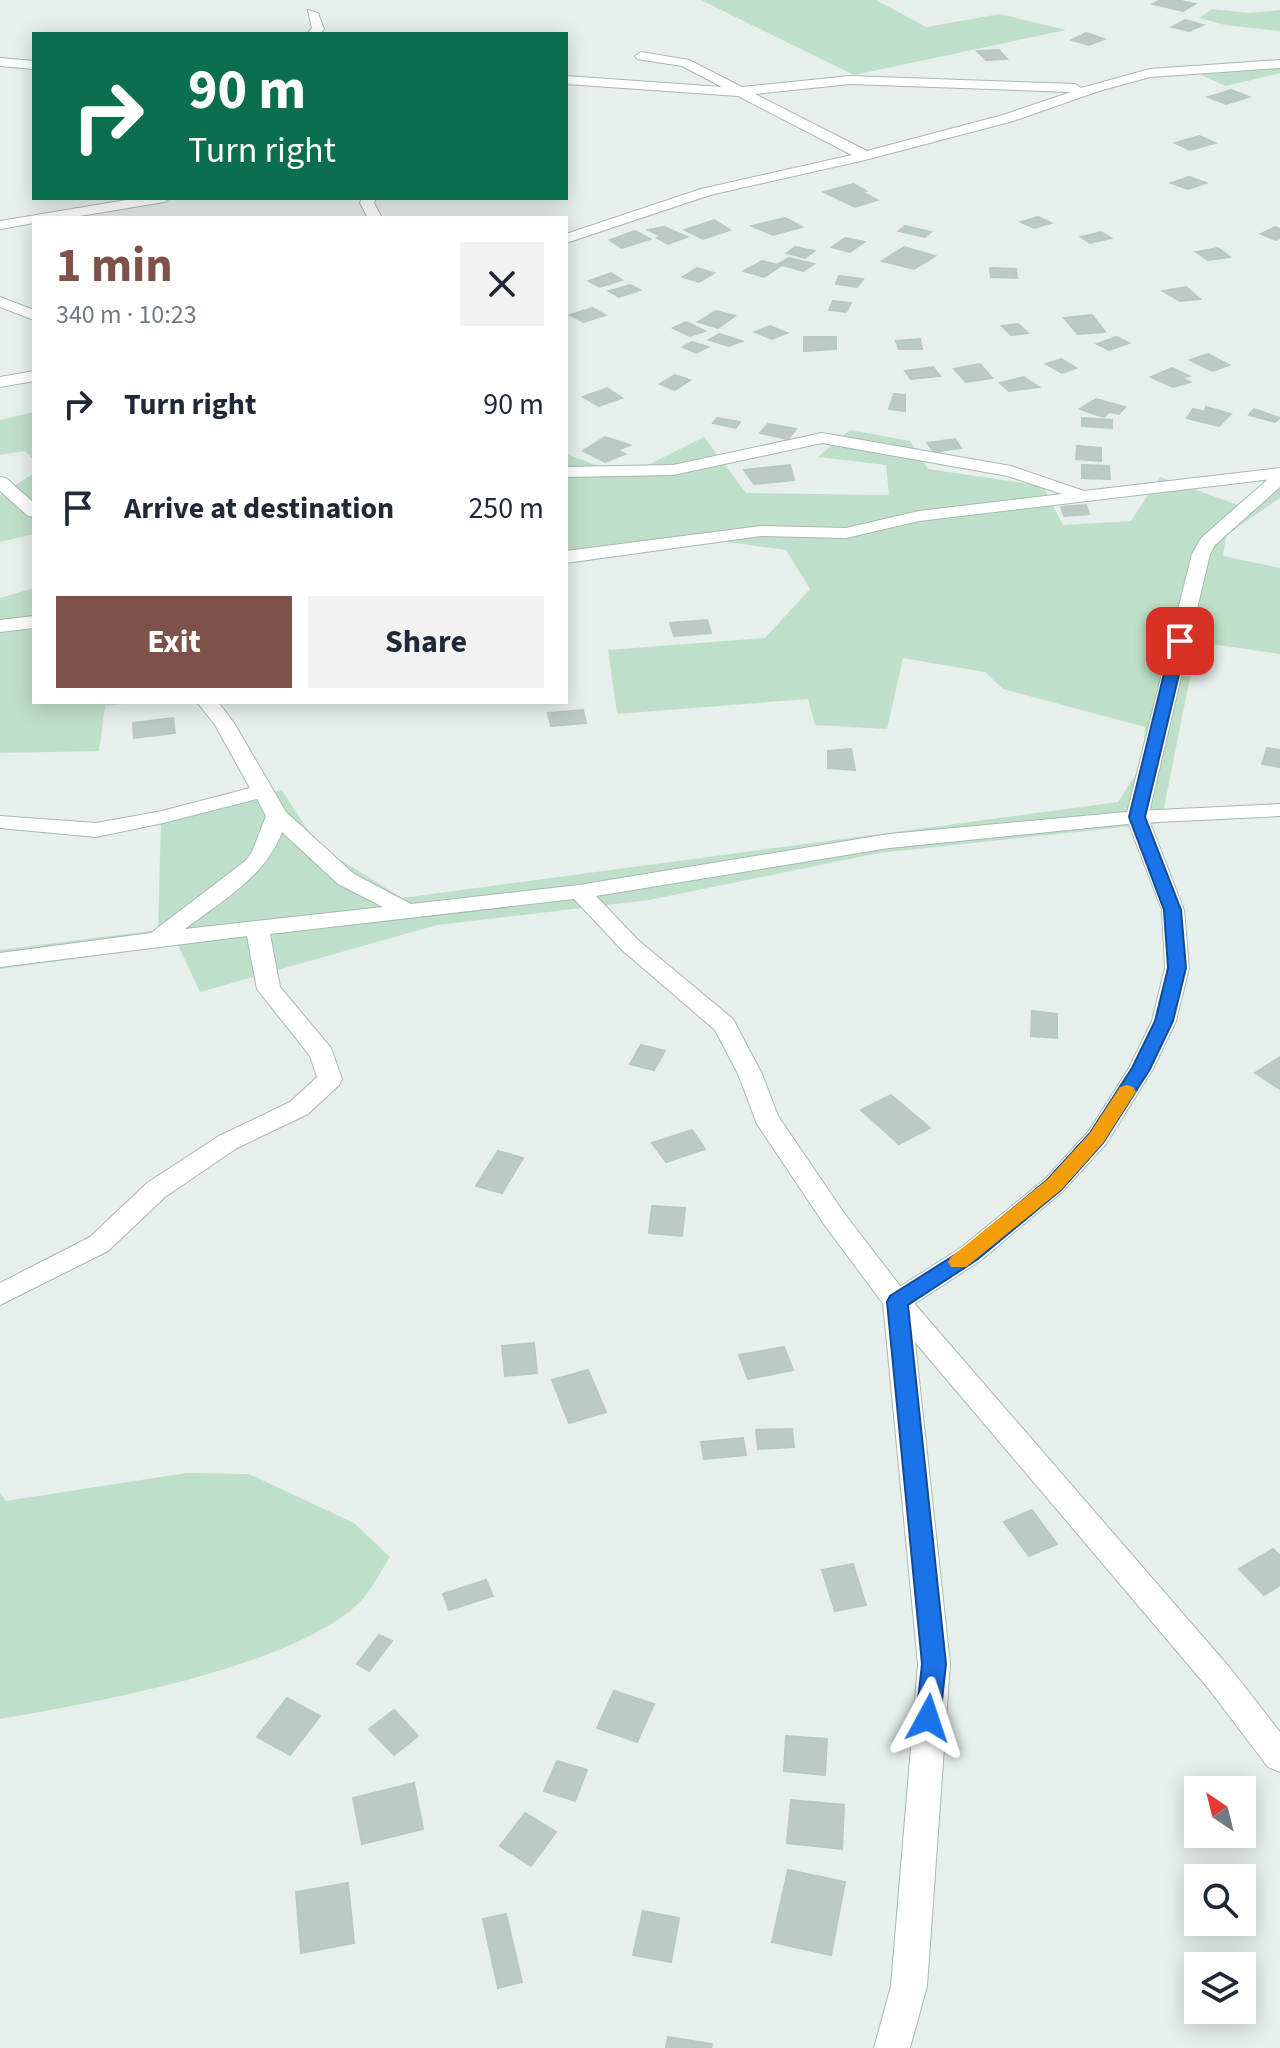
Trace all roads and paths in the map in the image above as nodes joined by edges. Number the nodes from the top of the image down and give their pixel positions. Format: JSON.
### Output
{"nodes":[{"id":1,"x":312,"y":13,"type":"dead end"},
{"id":2,"x":315,"y":32,"type":"edge"},
{"id":3,"x":641,"y":56,"type":"dead end"},
{"id":4,"x":0,"y":62,"type":"edge"},
{"id":5,"x":1280,"y":64,"type":"edge"},
{"id":6,"x":32,"y":65,"type":"edge"},
{"id":7,"x":568,"y":80,"type":"edge"},
{"id":8,"x":1094,"y":88,"type":"junction"},
{"id":9,"x":735,"y":92,"type":"junction"},
{"id":10,"x":865,"y":156,"type":"junction"},
{"id":11,"x":152,"y":200,"type":"edge"},
{"id":12,"x":54,"y":216,"type":"edge"},
{"id":13,"x":32,"y":219,"type":"edge"},
{"id":14,"x":0,"y":225,"type":"edge"},
{"id":15,"x":568,"y":238,"type":"edge"},
{"id":16,"x":0,"y":302,"type":"edge"},
{"id":17,"x":32,"y":314,"type":"edge"},
{"id":18,"x":32,"y":376,"type":"edge"},
{"id":19,"x":0,"y":382,"type":"edge"},
{"id":20,"x":568,"y":472,"type":"edge"},
{"id":21,"x":1280,"y":476,"type":"edge"},
{"id":22,"x":0,"y":482,"type":"edge"},
{"id":23,"x":1085,"y":496,"type":"junction"},
{"id":24,"x":32,"y":510,"type":"edge"},
{"id":25,"x":568,"y":557,"type":"edge"},
{"id":26,"x":32,"y":622,"type":"edge"},
{"id":27,"x":0,"y":626,"type":"edge"},
{"id":28,"x":209,"y":704,"type":"edge"},
{"id":29,"x":263,"y":791,"type":"junction"},
{"id":30,"x":1280,"y":810,"type":"edge"},
{"id":31,"x":277,"y":816,"type":"junction"},
{"id":32,"x":1137,"y":817,"type":"junction"},
{"id":33,"x":0,"y":822,"type":"edge"},
{"id":34,"x":579,"y":892,"type":"junction"},
{"id":35,"x":406,"y":910,"type":"junction"},
{"id":36,"x":257,"y":927,"type":"junction"},
{"id":37,"x":158,"y":939,"type":"junction"},
{"id":38,"x":0,"y":960,"type":"edge"},
{"id":39,"x":0,"y":1295,"type":"edge"},
{"id":40,"x":897,"y":1302,"type":"junction"},
{"id":41,"x":1280,"y":1757,"type":"edge"},
{"id":42,"x":892,"y":2048,"type":"edge"}],
"edges":[{"from":1,"to":2,"type":"street"},
{"from":3,"to":9,"type":"street"},
{"from":4,"to":6,"type":"street"},
{"from":5,"to":8,"type":"street"},
{"from":7,"to":9,"type":"street"},
{"from":8,"to":9,"type":"street"},
{"from":8,"to":10,"type":"street"},
{"from":9,"to":10,"type":"street"},
{"from":10,"to":15,"type":"street"},
{"from":11,"to":12,"type":"street"},
{"from":13,"to":14,"type":"street"},
{"from":16,"to":17,"type":"street"},
{"from":18,"to":19,"type":"street"},
{"from":20,"to":23,"type":"street"},
{"from":21,"to":23,"type":"street"},
{"from":21,"to":32,"type":"street"},
{"from":22,"to":24,"type":"street"},
{"from":23,"to":25,"type":"street"},
{"from":26,"to":27,"type":"street"},
{"from":28,"to":29,"type":"street"},
{"from":29,"to":31,"type":"street"},
{"from":29,"to":33,"type":"street"},
{"from":30,"to":32,"type":"street"},
{"from":31,"to":35,"type":"street"},
{"from":31,"to":37,"type":"street"},
{"from":32,"to":34,"type":"street"},
{"from":32,"to":40,"type":"street"},
{"from":34,"to":35,"type":"street"},
{"from":34,"to":40,"type":"street"},
{"from":35,"to":36,"type":"street"},
{"from":36,"to":37,"type":"street"},
{"from":36,"to":39,"type":"street"},
{"from":37,"to":38,"type":"street"},
{"from":40,"to":41,"type":"street"},
{"from":40,"to":42,"type":"street"}]}
